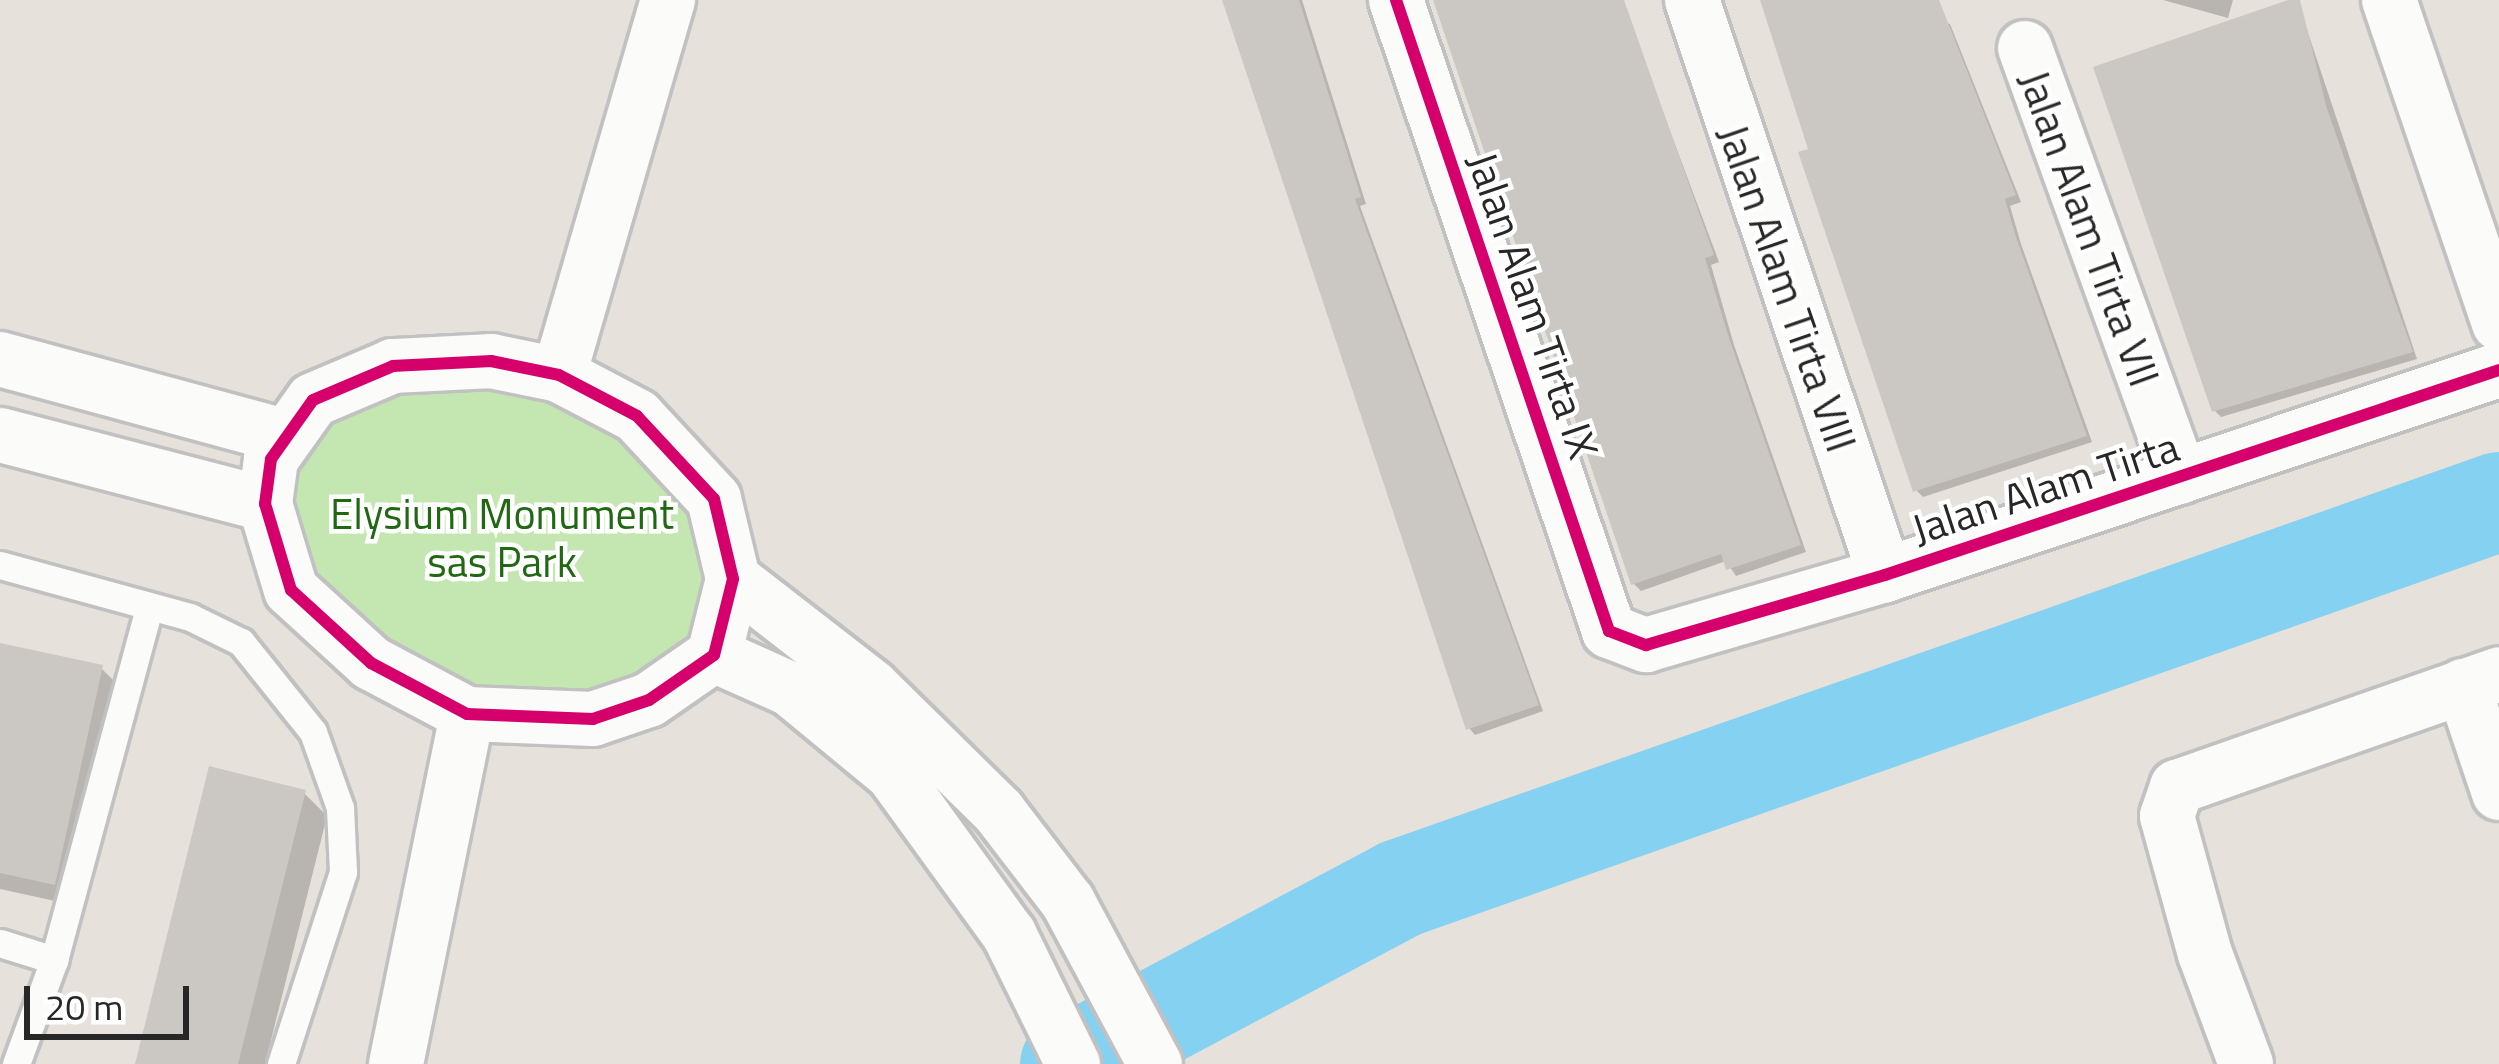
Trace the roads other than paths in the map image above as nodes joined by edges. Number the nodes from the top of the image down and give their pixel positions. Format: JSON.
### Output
{"nodes":[{"id":1,"x":668,"y":0,"type":"edge"},
{"id":2,"x":1396,"y":0,"type":"edge"},
{"id":3,"x":1692,"y":0,"type":"edge"},
{"id":4,"x":2389,"y":0,"type":"edge"},
{"id":5,"x":2025,"y":48,"type":"dead end"},
{"id":6,"x":2499,"y":324,"type":"edge"},
{"id":7,"x":0,"y":359,"type":"edge"},
{"id":8,"x":2499,"y":370,"type":"edge"},
{"id":9,"x":559,"y":375,"type":"junction"},
{"id":10,"x":0,"y":435,"type":"edge"},
{"id":11,"x":283,"y":436,"type":"junction"},
{"id":12,"x":2180,"y":476,"type":"junction"},
{"id":13,"x":266,"y":504,"type":"junction"},
{"id":14,"x":0,"y":565,"type":"edge"},
{"id":15,"x":1885,"y":575,"type":"junction"},
{"id":16,"x":733,"y":579,"type":"junction"},
{"id":17,"x":149,"y":609,"type":"junction"},
{"id":18,"x":1609,"y":631,"type":"joint"},
{"id":19,"x":714,"y":656,"type":"junction"},
{"id":20,"x":2481,"y":680,"type":"edge"},
{"id":21,"x":467,"y":714,"type":"junction"},
{"id":22,"x":2499,"y":793,"type":"edge"},
{"id":23,"x":0,"y":943,"type":"edge"},
{"id":24,"x":55,"y":960,"type":"junction"},
{"id":25,"x":8,"y":1063,"type":"edge"},
{"id":26,"x":281,"y":1064,"type":"edge"},
{"id":27,"x":396,"y":1064,"type":"edge"},
{"id":28,"x":1073,"y":1064,"type":"edge"},
{"id":29,"x":1155,"y":1064,"type":"edge"},
{"id":30,"x":2246,"y":1064,"type":"edge"}],
"edges":[{"from":1,"to":9,"type":"street"},
{"from":2,"to":18,"type":"street","name":"Jalan Alam Tirta IX"},
{"from":3,"to":15,"type":"street","name":"Jalan Alam Tirta VIII"},
{"from":4,"to":6,"type":"street"},
{"from":5,"to":12,"type":"street","name":"Jalan Alam Tirta VII"},
{"from":7,"to":11,"type":"street"},
{"from":8,"to":12,"type":"street","name":"Jalan Alam Tirta"},
{"from":9,"to":11,"type":"street"},
{"from":9,"to":16,"type":"street"},
{"from":10,"to":13,"type":"street"},
{"from":11,"to":13,"type":"street"},
{"from":12,"to":15,"type":"street","name":"Jalan Alam Tirta"},
{"from":13,"to":21,"type":"street"},
{"from":14,"to":17,"type":"lane"},
{"from":15,"to":18,"type":"street","name":"Jalan Alam Tirta"},
{"from":16,"to":19,"type":"street"},
{"from":16,"to":29,"type":"street"},
{"from":17,"to":24,"type":"lane"},
{"from":17,"to":26,"type":"lane"},
{"from":19,"to":21,"type":"street"},
{"from":19,"to":28,"type":"street"},
{"from":20,"to":22,"type":"street"},
{"from":20,"to":30,"type":"street"},
{"from":21,"to":27,"type":"street"},
{"from":23,"to":24,"type":"lane"},
{"from":24,"to":25,"type":"lane"}]}
